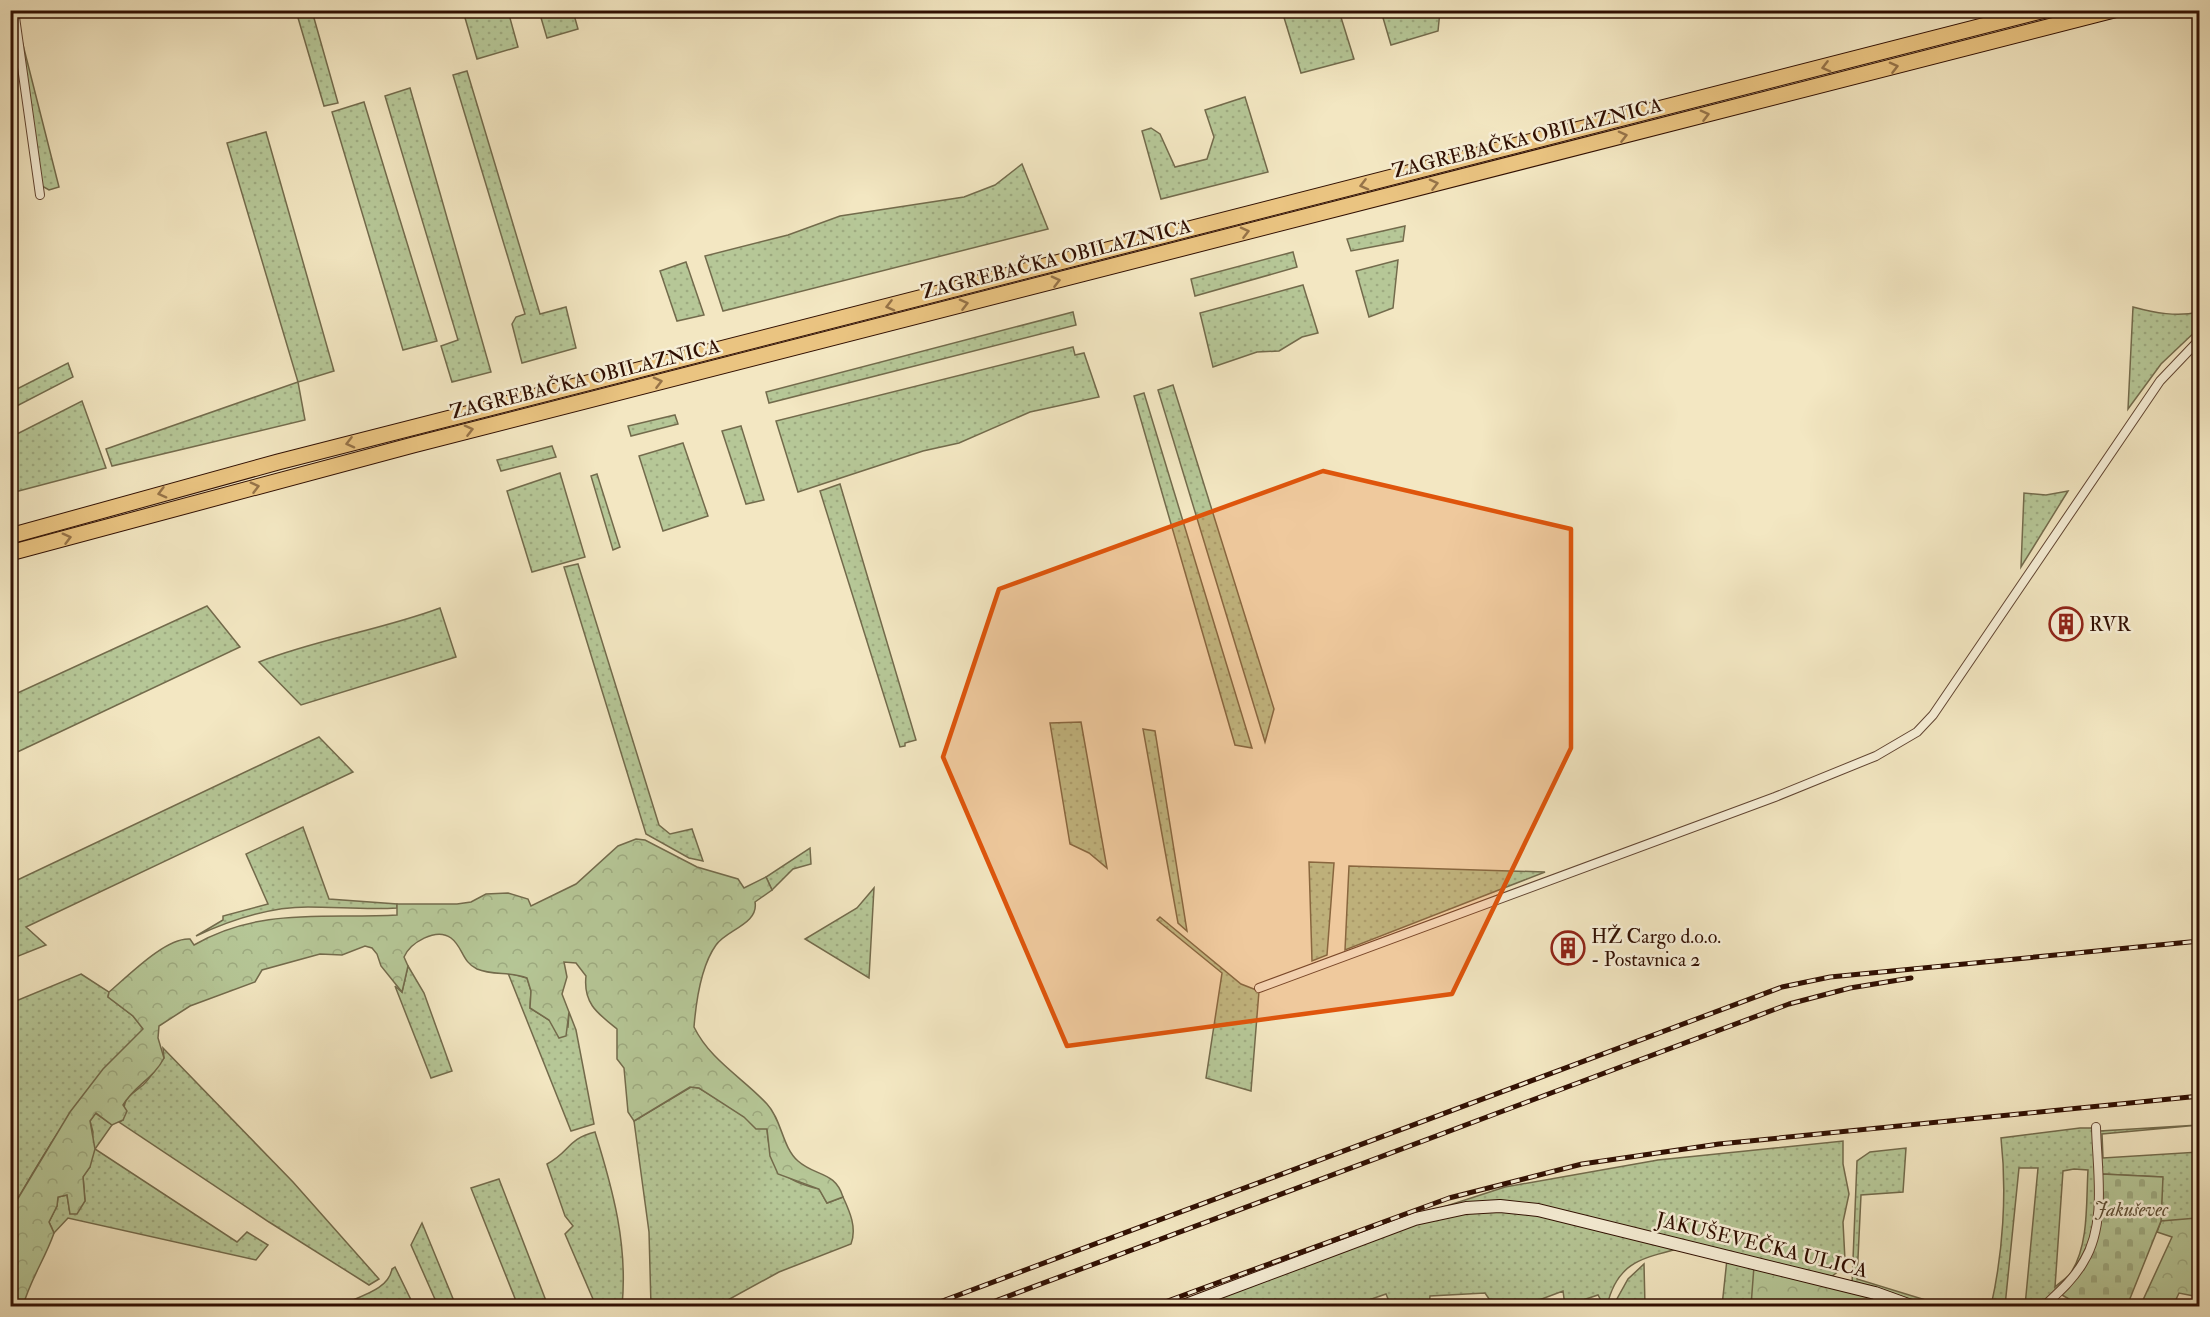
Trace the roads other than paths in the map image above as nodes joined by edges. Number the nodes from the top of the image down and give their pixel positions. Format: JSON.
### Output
{"nodes":[{"id":1,"x":14,"y":10,"type":"edge"},
{"id":2,"x":2046,"y":10,"type":"edge"},
{"id":3,"x":2114,"y":10,"type":"edge"},
{"id":4,"x":40,"y":195,"type":"dead end"},
{"id":5,"x":2199,"y":339,"type":"edge"},
{"id":6,"x":10,"y":536,"type":"edge"},
{"id":7,"x":10,"y":553,"type":"edge"},
{"id":8,"x":1259,"y":988,"type":"dead end"},
{"id":9,"x":2096,"y":1127,"type":"dead end"},
{"id":10,"x":1184,"y":1306,"type":"edge"},
{"id":11,"x":1911,"y":1306,"type":"edge"},
{"id":12,"x":2044,"y":1306,"type":"edge"}],
"edges":[{"from":1,"to":4,"type":"street"},
{"from":2,"to":6,"type":"highway","name":"ZAGREBAČKA OBILAZNICA","one_way":true},
{"from":7,"to":3,"type":"highway","name":"ZAGREBAČKA OBILAZNICA","one_way":true},
{"from":5,"to":8,"type":"street"},
{"from":9,"to":12,"type":"street"},
{"from":10,"to":11,"type":"main road","name":"JAKUŠEVEČKA ULICA"}]}
